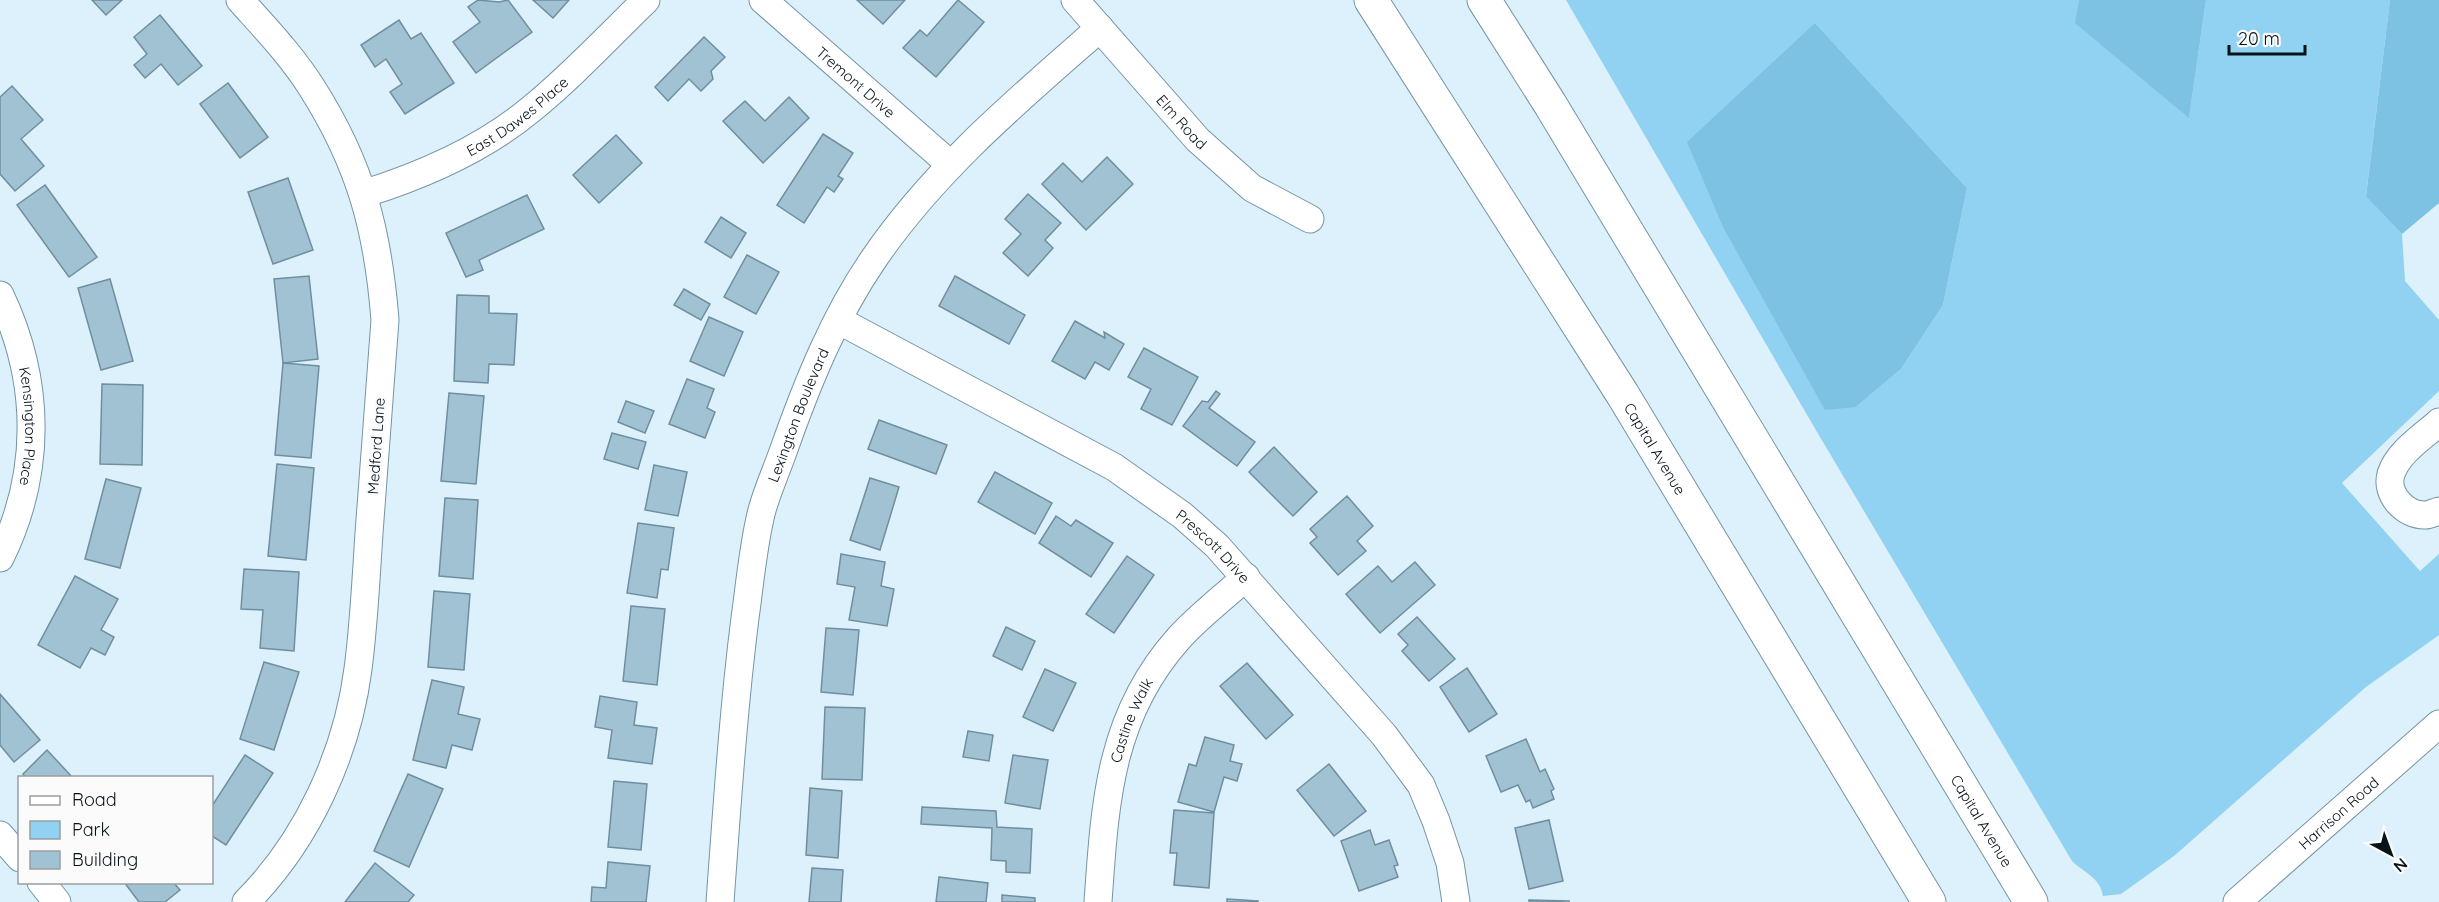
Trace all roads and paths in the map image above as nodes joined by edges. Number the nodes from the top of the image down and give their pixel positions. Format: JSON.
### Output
{"nodes":[{"id":1,"x":240,"y":0,"type":"edge"},
{"id":2,"x":646,"y":0,"type":"edge"},
{"id":3,"x":763,"y":0,"type":"edge"},
{"id":4,"x":1075,"y":0,"type":"edge"},
{"id":5,"x":1371,"y":0,"type":"edge"},
{"id":6,"x":1484,"y":0,"type":"edge"},
{"id":7,"x":1100,"y":28,"type":"junction"},
{"id":8,"x":951,"y":165,"type":"junction"},
{"id":9,"x":363,"y":194,"type":"junction"},
{"id":10,"x":1310,"y":219,"type":"dead end"},
{"id":11,"x":0,"y":295,"type":"edge"},
{"id":12,"x":838,"y":320,"type":"junction"},
{"id":13,"x":2439,"y":422,"type":"edge"},
{"id":14,"x":2439,"y":510,"type":"edge"},
{"id":15,"x":0,"y":558,"type":"edge"},
{"id":16,"x":1246,"y":577,"type":"junction"},
{"id":17,"x":2439,"y":723,"type":"edge"},
{"id":18,"x":0,"y":835,"type":"edge"},
{"id":19,"x":18,"y":856,"type":"edge"},
{"id":20,"x":42,"y":884,"type":"edge"},
{"id":21,"x":57,"y":902,"type":"edge"},
{"id":22,"x":246,"y":902,"type":"edge"},
{"id":23,"x":720,"y":902,"type":"edge"},
{"id":24,"x":1098,"y":902,"type":"edge"},
{"id":25,"x":1456,"y":902,"type":"edge"},
{"id":26,"x":1929,"y":902,"type":"edge"},
{"id":27,"x":2031,"y":902,"type":"edge"},
{"id":28,"x":2237,"y":902,"type":"edge"}],
"edges":[{"from":1,"to":9,"type":"street","name":"Medford Lane"},
{"from":2,"to":9,"type":"street","name":"East Dawes Place"},
{"from":3,"to":8,"type":"street","name":"Tremont Drive"},
{"from":4,"to":7,"type":"street","name":"Elm Road"},
{"from":5,"to":26,"type":"highway","name":"Capital Avenue"},
{"from":6,"to":27,"type":"highway","name":"Capital Avenue"},
{"from":7,"to":8,"type":"street","name":"Lexington Boulevard"},
{"from":7,"to":10,"type":"street","name":"Elm Road"},
{"from":8,"to":12,"type":"street","name":"Lexington Boulevard"},
{"from":9,"to":22,"type":"street","name":"Medford Lane"},
{"from":11,"to":15,"type":"street","name":"Kensington Place"},
{"from":12,"to":16,"type":"street","name":"Prescott Drive"},
{"from":12,"to":23,"type":"street","name":"Lexington Boulevard"},
{"from":13,"to":14,"type":"street"},
{"from":16,"to":24,"type":"street","name":"Castine Walk"},
{"from":16,"to":25,"type":"street","name":"Prescott Drive"},
{"from":17,"to":28,"type":"street","name":"Harrison Road"},
{"from":18,"to":19,"type":"street"},
{"from":20,"to":21,"type":"street"}]}
